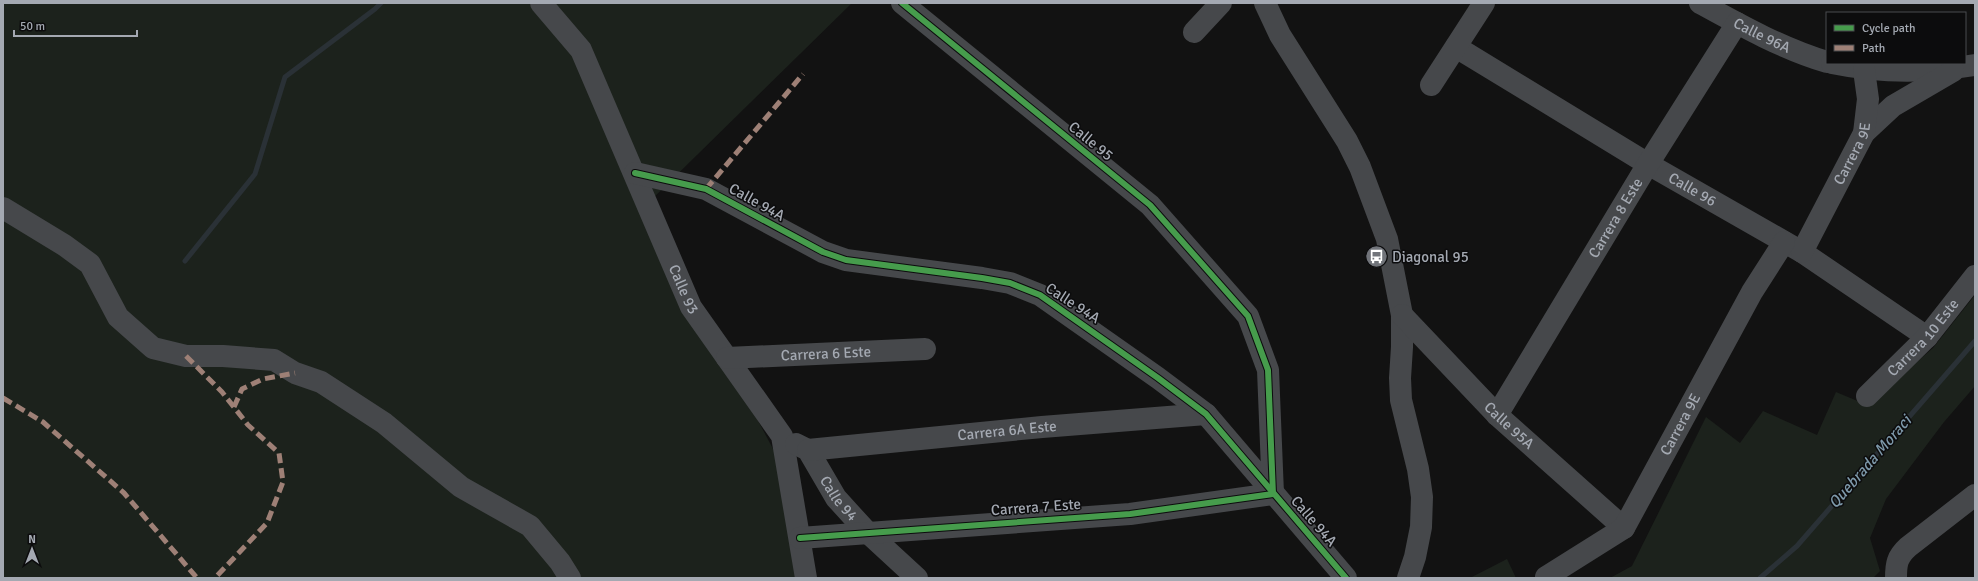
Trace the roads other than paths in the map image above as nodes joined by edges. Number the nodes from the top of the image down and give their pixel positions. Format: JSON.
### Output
{"nodes":[{"id":1,"x":541,"y":3,"type":"edge"},
{"id":2,"x":902,"y":3,"type":"edge"},
{"id":3,"x":1221,"y":3,"type":"edge"},
{"id":4,"x":1265,"y":3,"type":"edge"},
{"id":5,"x":1484,"y":3,"type":"edge"},
{"id":6,"x":1700,"y":3,"type":"edge"},
{"id":7,"x":1737,"y":23,"type":"junction"},
{"id":8,"x":1194,"y":32,"type":"dead end"},
{"id":9,"x":1456,"y":46,"type":"junction"},
{"id":10,"x":1826,"y":62,"type":"edge"},
{"id":11,"x":1837,"y":64,"type":"edge"},
{"id":12,"x":1966,"y":66,"type":"edge"},
{"id":13,"x":1864,"y":70,"type":"junction"},
{"id":14,"x":1431,"y":85,"type":"dead end"},
{"id":15,"x":1864,"y":133,"type":"junction"},
{"id":16,"x":1648,"y":164,"type":"junction"},
{"id":17,"x":635,"y":173,"type":"junction"},
{"id":18,"x":3,"y":208,"type":"edge"},
{"id":19,"x":1793,"y":247,"type":"junction"},
{"id":20,"x":1975,"y":276,"type":"edge"},
{"id":21,"x":1402,"y":315,"type":"junction"},
{"id":22,"x":1927,"y":337,"type":"junction"},
{"id":23,"x":925,"y":349,"type":"dead end"},
{"id":24,"x":727,"y":358,"type":"junction"},
{"id":25,"x":1867,"y":396,"type":"dead end"},
{"id":26,"x":1206,"y":414,"type":"junction"},
{"id":27,"x":1498,"y":415,"type":"junction"},
{"id":28,"x":782,"y":436,"type":"junction"},
{"id":29,"x":808,"y":450,"type":"junction"},
{"id":30,"x":1273,"y":494,"type":"junction"},
{"id":31,"x":1975,"y":495,"type":"edge"},
{"id":32,"x":1624,"y":528,"type":"junction"},
{"id":33,"x":867,"y":532,"type":"junction"},
{"id":34,"x":800,"y":538,"type":"junction"},
{"id":35,"x":1896,"y":572,"type":"edge"},
{"id":36,"x":1546,"y":577,"type":"edge"},
{"id":37,"x":570,"y":578,"type":"edge"},
{"id":38,"x":806,"y":578,"type":"edge"},
{"id":39,"x":917,"y":578,"type":"edge"},
{"id":40,"x":1346,"y":578,"type":"edge"},
{"id":41,"x":1408,"y":578,"type":"edge"}],
"edges":[{"from":1,"to":17,"type":"street","name":"Calle 93"},
{"from":2,"to":30,"type":"street","name":"Calle 95"},
{"from":3,"to":8,"type":"street"},
{"from":4,"to":21,"type":"street"},
{"from":5,"to":9,"type":"street"},
{"from":6,"to":7,"type":"street","name":"Calle 96A"},
{"from":7,"to":10,"type":"street","name":"Calle 96A"},
{"from":7,"to":16,"type":"street","name":"Carrera 8 Este"},
{"from":9,"to":14,"type":"street"},
{"from":9,"to":16,"type":"street","name":"Calle 96"},
{"from":11,"to":13,"type":"street"},
{"from":12,"to":13,"type":"street"},
{"from":12,"to":15,"type":"street"},
{"from":13,"to":15,"type":"street","name":"Carrera 9E"},
{"from":15,"to":19,"type":"street","name":"Carrera 9E"},
{"from":16,"to":19,"type":"street","name":"Calle 96"},
{"from":16,"to":27,"type":"street","name":"Carrera 8 Este"},
{"from":17,"to":24,"type":"street","name":"Calle 93"},
{"from":17,"to":26,"type":"street","name":"Calle 94A"},
{"from":18,"to":37,"type":"street"},
{"from":19,"to":22,"type":"street","name":"Calle 96"},
{"from":19,"to":32,"type":"street","name":"Carrera 9E"},
{"from":20,"to":22,"type":"street","name":"Carrera 10 Este"},
{"from":21,"to":27,"type":"street","name":"Calle 95A"},
{"from":21,"to":41,"type":"street"},
{"from":22,"to":25,"type":"street","name":"Carrera 10 Este"},
{"from":23,"to":24,"type":"street","name":"Carrera 6 Este"},
{"from":24,"to":28,"type":"street","name":"Calle 93"},
{"from":26,"to":29,"type":"street","name":"Carrera 6A Este"},
{"from":26,"to":30,"type":"street","name":"Calle 94A"},
{"from":27,"to":32,"type":"street","name":"Calle 95A"},
{"from":28,"to":29,"type":"street"},
{"from":28,"to":34,"type":"street","name":"Calle 93"},
{"from":29,"to":33,"type":"street","name":"Calle 94"},
{"from":30,"to":33,"type":"street","name":"Carrera 7 Este"},
{"from":30,"to":40,"type":"street","name":"Calle 94A"},
{"from":31,"to":35,"type":"street"},
{"from":32,"to":36,"type":"street","name":"Carrera 9E"},
{"from":33,"to":34,"type":"street","name":"Carrera 7 Este"},
{"from":33,"to":39,"type":"street","name":"Calle 94"},
{"from":34,"to":38,"type":"street","name":"Calle 93"}]}
